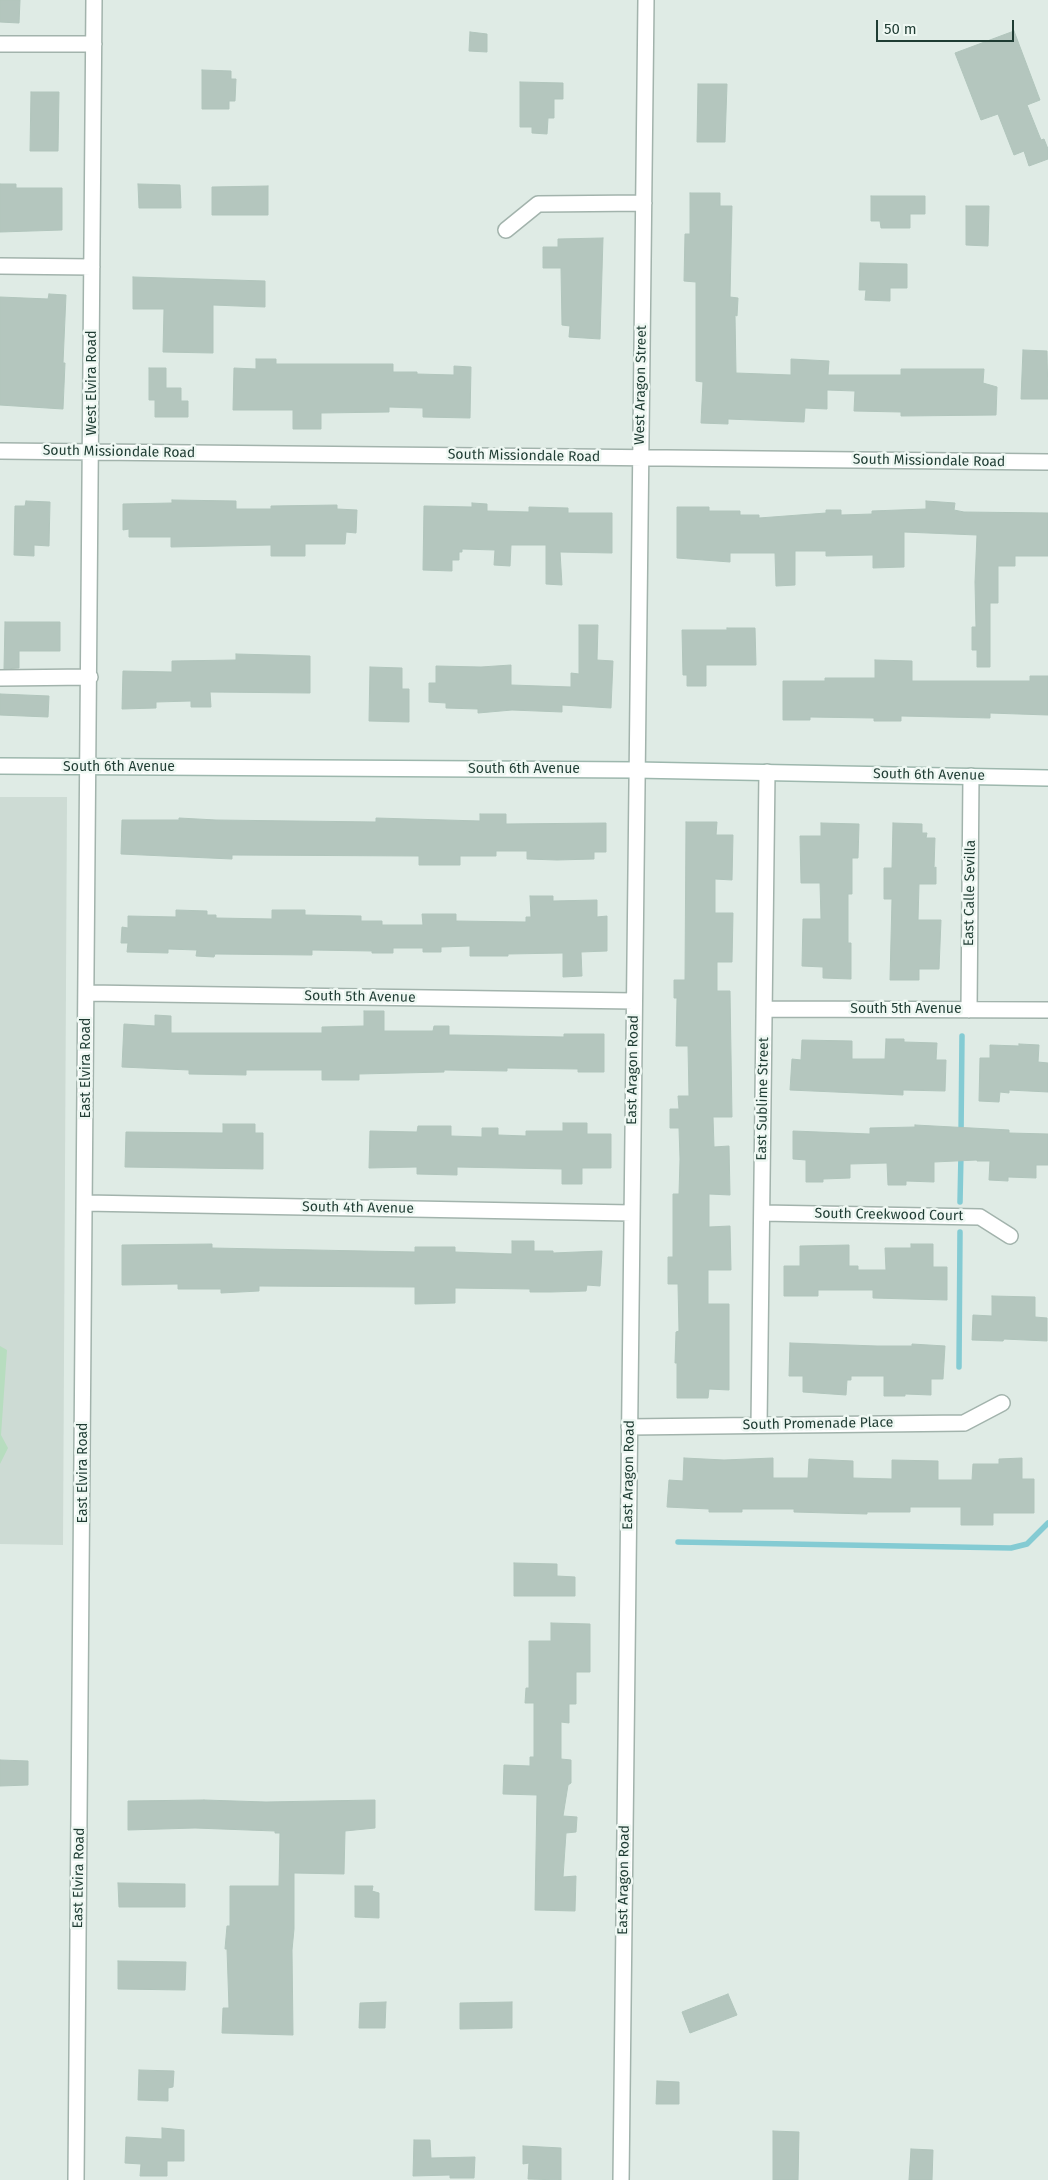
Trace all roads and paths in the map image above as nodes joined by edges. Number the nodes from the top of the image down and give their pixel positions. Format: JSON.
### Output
{"nodes":[{"id":1,"x":94,"y":0,"type":"edge"},
{"id":2,"x":646,"y":0,"type":"edge"},
{"id":3,"x":0,"y":44,"type":"edge"},
{"id":4,"x":94,"y":44,"type":"junction"},
{"id":5,"x":644,"y":203,"type":"junction"},
{"id":6,"x":506,"y":230,"type":"dead end"},
{"id":7,"x":0,"y":266,"type":"edge"},
{"id":8,"x":92,"y":267,"type":"junction"},
{"id":9,"x":0,"y":451,"type":"edge"},
{"id":10,"x":91,"y":452,"type":"junction"},
{"id":11,"x":640,"y":458,"type":"junction"},
{"id":12,"x":1048,"y":462,"type":"edge"},
{"id":13,"x":90,"y":677,"type":"junction"},
{"id":14,"x":0,"y":678,"type":"edge"},
{"id":15,"x":0,"y":766,"type":"edge"},
{"id":16,"x":88,"y":767,"type":"junction"},
{"id":17,"x":636,"y":770,"type":"junction"},
{"id":18,"x":766,"y":772,"type":"junction"},
{"id":19,"x":971,"y":776,"type":"junction"},
{"id":20,"x":1048,"y":778,"type":"edge"},
{"id":21,"x":87,"y":994,"type":"junction"},
{"id":22,"x":634,"y":1001,"type":"junction"},
{"id":23,"x":764,"y":1009,"type":"junction"},
{"id":24,"x":969,"y":1010,"type":"junction"},
{"id":25,"x":1048,"y":1010,"type":"edge"},
{"id":26,"x":85,"y":1204,"type":"junction"},
{"id":27,"x":632,"y":1213,"type":"junction"},
{"id":28,"x":762,"y":1213,"type":"junction"},
{"id":29,"x":1010,"y":1236,"type":"dead end"},
{"id":30,"x":1002,"y":1403,"type":"dead end"},
{"id":31,"x":759,"y":1425,"type":"junction"},
{"id":32,"x":629,"y":1427,"type":"junction"},
{"id":33,"x":76,"y":2180,"type":"edge"},
{"id":34,"x":621,"y":2180,"type":"edge"}],
"edges":[{"from":1,"to":4,"type":"street","name":"West Elvira Road"},
{"from":2,"to":5,"type":"street","name":"West Aragon Street"},
{"from":3,"to":4,"type":"street"},
{"from":4,"to":8,"type":"street","name":"West Elvira Road"},
{"from":5,"to":6,"type":"street"},
{"from":5,"to":11,"type":"street","name":"West Aragon Street"},
{"from":7,"to":8,"type":"street"},
{"from":8,"to":10,"type":"street","name":"West Elvira Road"},
{"from":9,"to":10,"type":"street","name":"South Missiondale Road"},
{"from":10,"to":11,"type":"street","name":"South Missiondale Road"},
{"from":10,"to":13,"type":"street","name":"West Elvira Road"},
{"from":11,"to":12,"type":"street","name":"South Missiondale Road"},
{"from":11,"to":17,"type":"street","name":"West Aragon Street"},
{"from":13,"to":14,"type":"street"},
{"from":13,"to":16,"type":"street","name":"West Elvira Road"},
{"from":15,"to":16,"type":"street","name":"South 6th Avenue"},
{"from":16,"to":17,"type":"street","name":"South 6th Avenue"},
{"from":16,"to":21,"type":"street","name":"East Elvira Road"},
{"from":17,"to":18,"type":"street","name":"South 6th Avenue"},
{"from":17,"to":22,"type":"street","name":"East Aragon Road"},
{"from":18,"to":19,"type":"street","name":"South 6th Avenue"},
{"from":18,"to":23,"type":"street","name":"East Sublime Street"},
{"from":19,"to":20,"type":"street","name":"South 6th Avenue"},
{"from":19,"to":24,"type":"street","name":"East Calle Sevilla"},
{"from":21,"to":22,"type":"street","name":"South 5th Avenue"},
{"from":21,"to":26,"type":"street","name":"East Elvira Road"},
{"from":22,"to":27,"type":"street","name":"East Aragon Road"},
{"from":23,"to":24,"type":"street","name":"South 5th Avenue"},
{"from":23,"to":28,"type":"street","name":"East Sublime Street"},
{"from":24,"to":25,"type":"street","name":"South 5th Avenue"},
{"from":26,"to":27,"type":"street","name":"South 4th Avenue"},
{"from":26,"to":33,"type":"street","name":"East Elvira Road"},
{"from":27,"to":32,"type":"street","name":"East Aragon Road"},
{"from":28,"to":29,"type":"street","name":"South Creekwood Court"},
{"from":28,"to":31,"type":"street","name":"East Sublime Street"},
{"from":30,"to":31,"type":"street","name":"South Promenade Place"},
{"from":31,"to":32,"type":"street","name":"South Promenade Place"},
{"from":32,"to":34,"type":"street","name":"East Aragon Road"}]}
